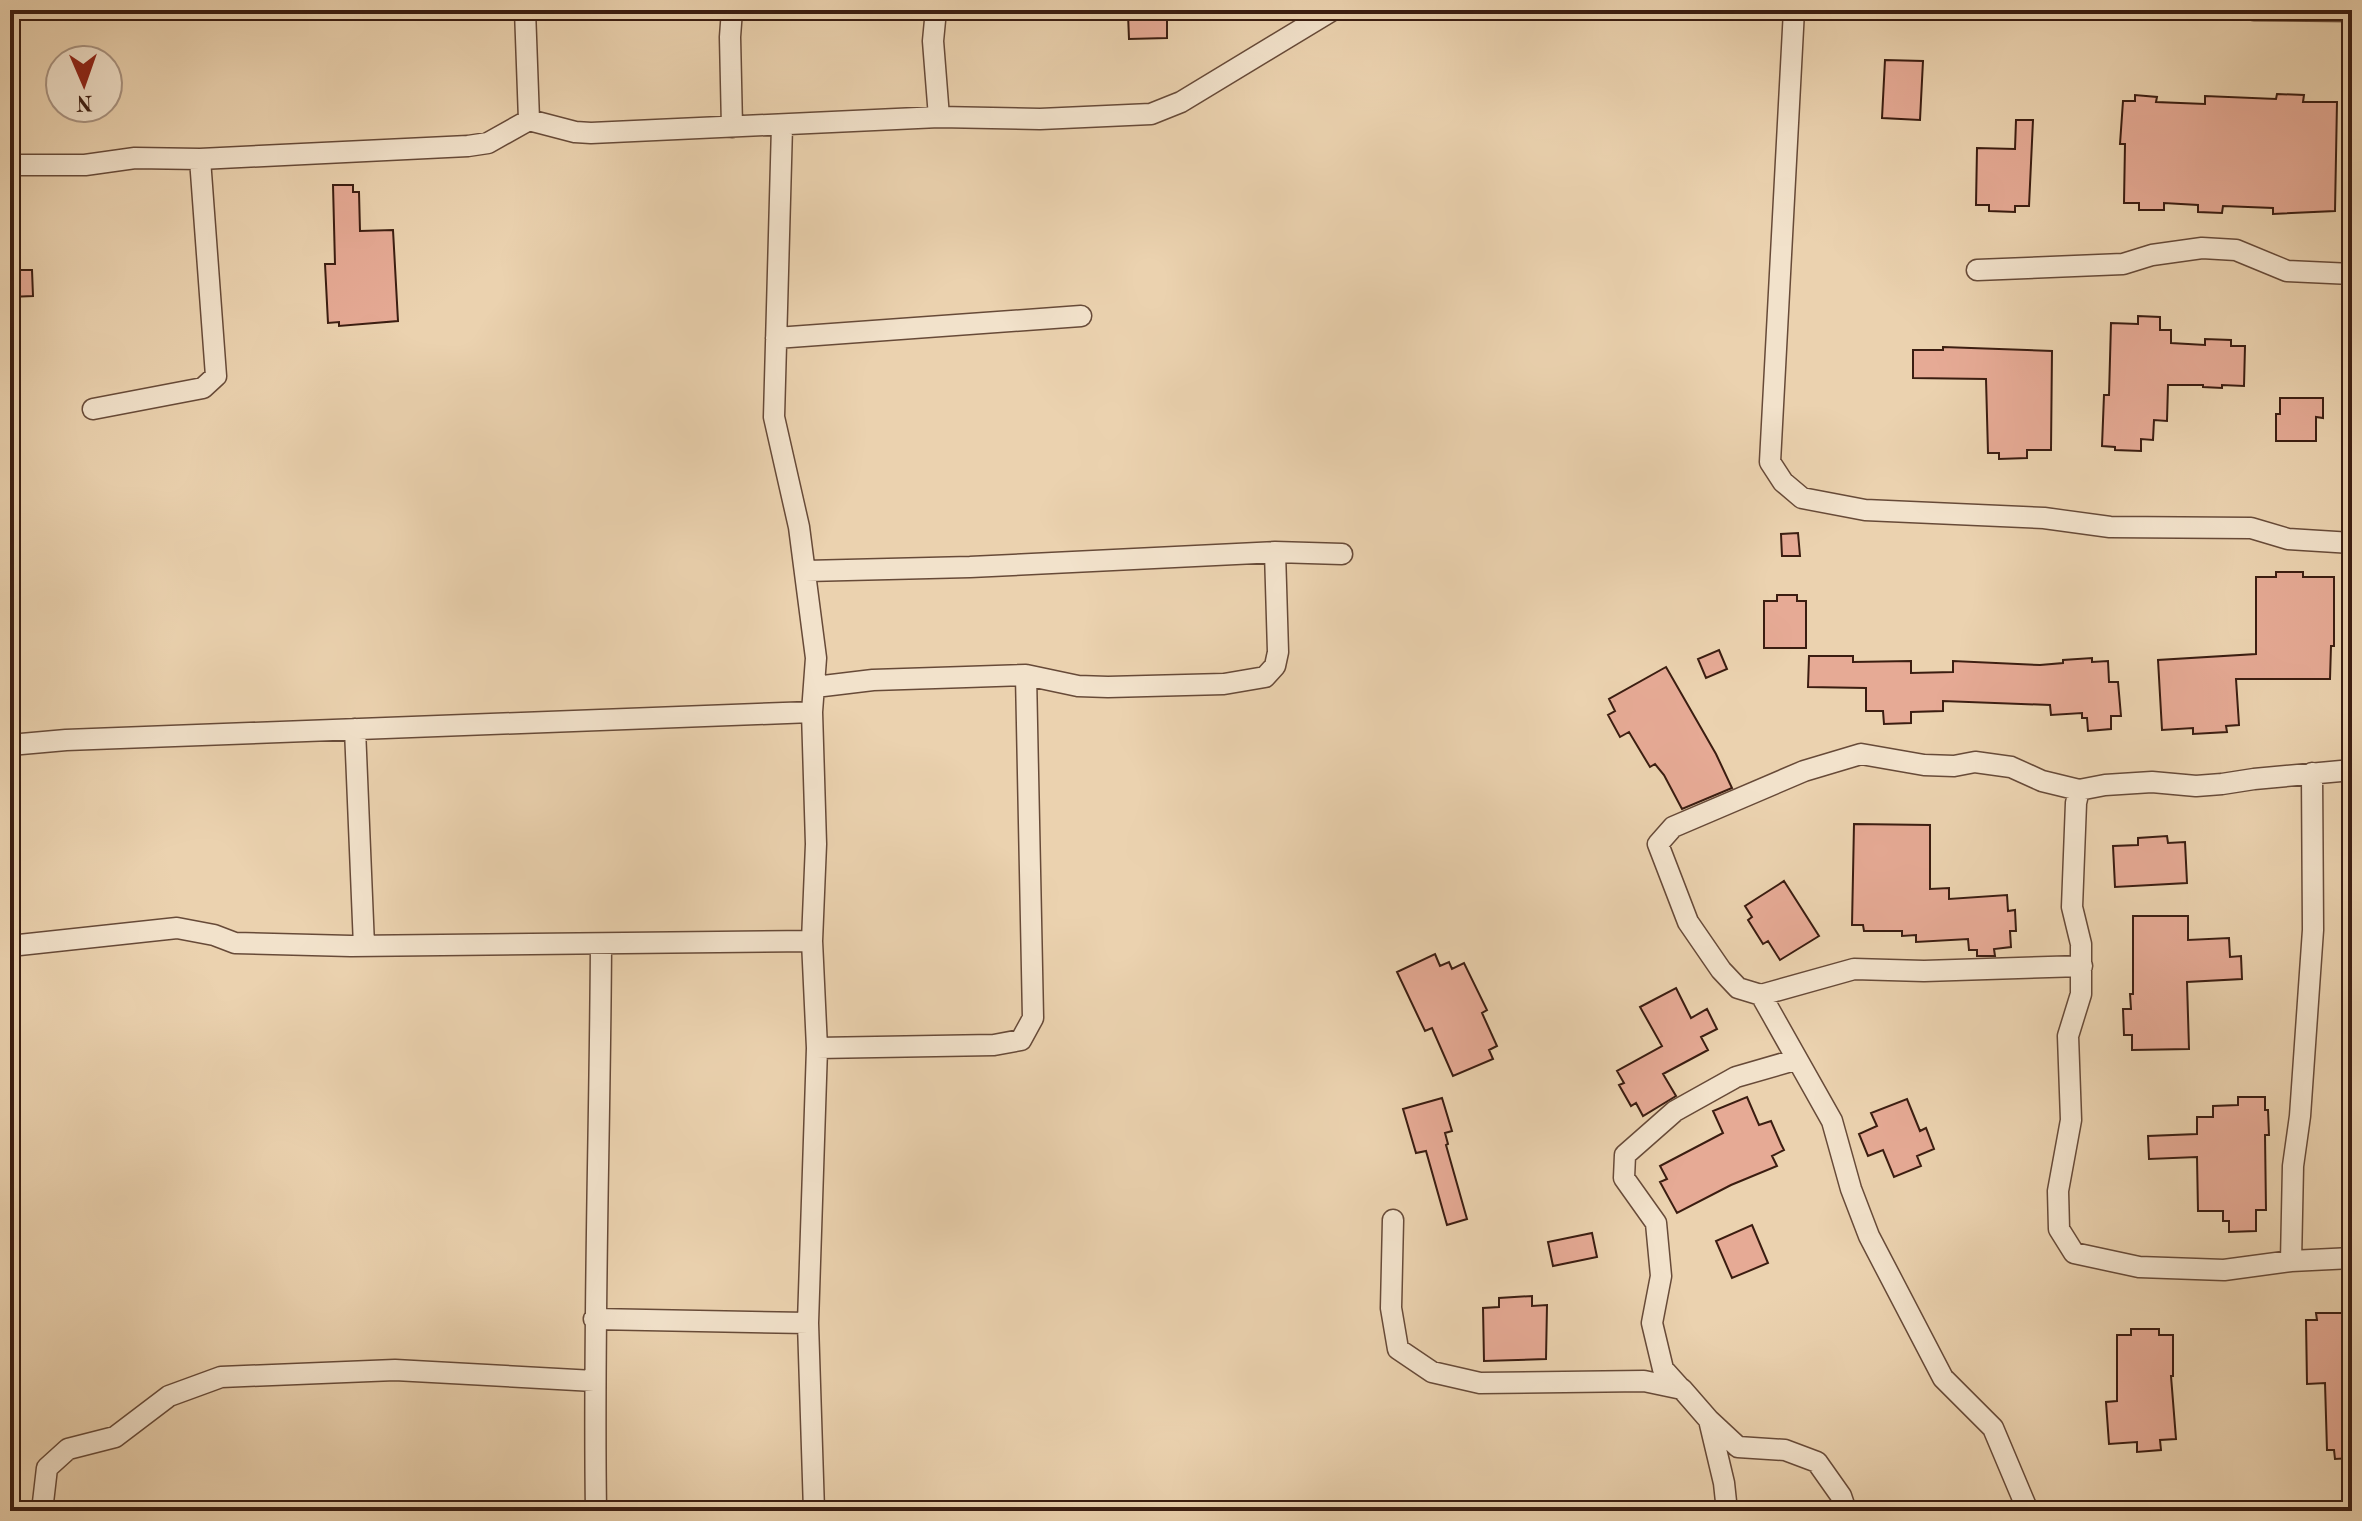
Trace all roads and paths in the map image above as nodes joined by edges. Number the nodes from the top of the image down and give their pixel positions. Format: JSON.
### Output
{"nodes":[{"id":1,"x":525,"y":10,"type":"edge"},
{"id":2,"x":732,"y":10,"type":"edge"},
{"id":3,"x":936,"y":10,"type":"edge"},
{"id":4,"x":1333,"y":10,"type":"edge"},
{"id":5,"x":1794,"y":10,"type":"edge"},
{"id":6,"x":2254,"y":10,"type":"edge"},
{"id":7,"x":2352,"y":11,"type":"edge"},
{"id":8,"x":939,"y":117,"type":"junction"},
{"id":9,"x":529,"y":120,"type":"junction"},
{"id":10,"x":782,"y":126,"type":"junction"},
{"id":11,"x":732,"y":127,"type":"junction"},
{"id":12,"x":200,"y":159,"type":"junction"},
{"id":13,"x":10,"y":165,"type":"edge"},
{"id":14,"x":1977,"y":270,"type":"dead end"},
{"id":15,"x":2352,"y":274,"type":"edge"},
{"id":16,"x":1081,"y":316,"type":"dead end"},
{"id":17,"x":776,"y":338,"type":"junction"},
{"id":18,"x":93,"y":409,"type":"dead end"},
{"id":19,"x":2352,"y":543,"type":"edge"},
{"id":20,"x":1275,"y":552,"type":"junction"},
{"id":21,"x":1342,"y":554,"type":"dead end"},
{"id":22,"x":806,"y":571,"type":"junction"},
{"id":23,"x":1026,"y":675,"type":"junction"},
{"id":24,"x":815,"y":687,"type":"junction"},
{"id":25,"x":812,"y":712,"type":"junction"},
{"id":26,"x":355,"y":729,"type":"junction"},
{"id":27,"x":10,"y":745,"type":"edge"},
{"id":28,"x":2352,"y":770,"type":"edge"},
{"id":29,"x":2312,"y":773,"type":"junction"},
{"id":30,"x":2079,"y":790,"type":"junction"},
{"id":31,"x":812,"y":941,"type":"junction"},
{"id":32,"x":601,"y":944,"type":"junction"},
{"id":33,"x":10,"y":946,"type":"edge"},
{"id":34,"x":364,"y":946,"type":"junction"},
{"id":35,"x":2082,"y":966,"type":"junction"},
{"id":36,"x":1761,"y":995,"type":"junction"},
{"id":37,"x":817,"y":1048,"type":"junction"},
{"id":38,"x":1795,"y":1060,"type":"junction"},
{"id":39,"x":1393,"y":1220,"type":"dead end"},
{"id":40,"x":2352,"y":1258,"type":"edge"},
{"id":41,"x":2291,"y":1261,"type":"junction"},
{"id":42,"x":594,"y":1319,"type":"junction"},
{"id":43,"x":808,"y":1323,"type":"junction"},
{"id":44,"x":594,"y":1381,"type":"junction"},
{"id":45,"x":1682,"y":1389,"type":"junction"},
{"id":46,"x":1709,"y":1420,"type":"junction"},
{"id":47,"x":42,"y":1511,"type":"edge"},
{"id":48,"x":596,"y":1511,"type":"edge"},
{"id":49,"x":814,"y":1511,"type":"edge"},
{"id":50,"x":1727,"y":1511,"type":"edge"},
{"id":51,"x":1846,"y":1511,"type":"edge"},
{"id":52,"x":2028,"y":1511,"type":"edge"}],
"edges":[{"from":1,"to":9,"type":"street"},
{"from":2,"to":11,"type":"street"},
{"from":3,"to":8,"type":"street"},
{"from":4,"to":8,"type":"street"},
{"from":5,"to":19,"type":"street"},
{"from":6,"to":7,"type":"street"},
{"from":8,"to":10,"type":"street"},
{"from":9,"to":11,"type":"street"},
{"from":9,"to":12,"type":"street"},
{"from":10,"to":11,"type":"street"},
{"from":10,"to":17,"type":"street"},
{"from":12,"to":13,"type":"street"},
{"from":12,"to":18,"type":"street"},
{"from":14,"to":15,"type":"street"},
{"from":16,"to":17,"type":"street"},
{"from":17,"to":22,"type":"street"},
{"from":20,"to":21,"type":"street"},
{"from":20,"to":22,"type":"street"},
{"from":20,"to":23,"type":"street"},
{"from":22,"to":24,"type":"street"},
{"from":23,"to":24,"type":"street"},
{"from":23,"to":37,"type":"street"},
{"from":24,"to":25,"type":"street"},
{"from":25,"to":26,"type":"street"},
{"from":25,"to":31,"type":"street"},
{"from":26,"to":27,"type":"street"},
{"from":26,"to":34,"type":"street"},
{"from":28,"to":29,"type":"street"},
{"from":29,"to":30,"type":"street"},
{"from":29,"to":41,"type":"street"},
{"from":30,"to":35,"type":"street"},
{"from":30,"to":36,"type":"street"},
{"from":31,"to":32,"type":"street"},
{"from":31,"to":37,"type":"street"},
{"from":32,"to":34,"type":"street"},
{"from":32,"to":42,"type":"street"},
{"from":33,"to":34,"type":"street"},
{"from":35,"to":36,"type":"street"},
{"from":35,"to":41,"type":"street"},
{"from":36,"to":38,"type":"street"},
{"from":37,"to":43,"type":"street"},
{"from":38,"to":45,"type":"street"},
{"from":38,"to":52,"type":"street"},
{"from":39,"to":45,"type":"street"},
{"from":40,"to":41,"type":"street"},
{"from":42,"to":43,"type":"street"},
{"from":42,"to":44,"type":"street"},
{"from":43,"to":49,"type":"street"},
{"from":44,"to":47,"type":"street"},
{"from":44,"to":48,"type":"street"},
{"from":45,"to":46,"type":"street"},
{"from":46,"to":50,"type":"street"},
{"from":46,"to":51,"type":"street"}]}
